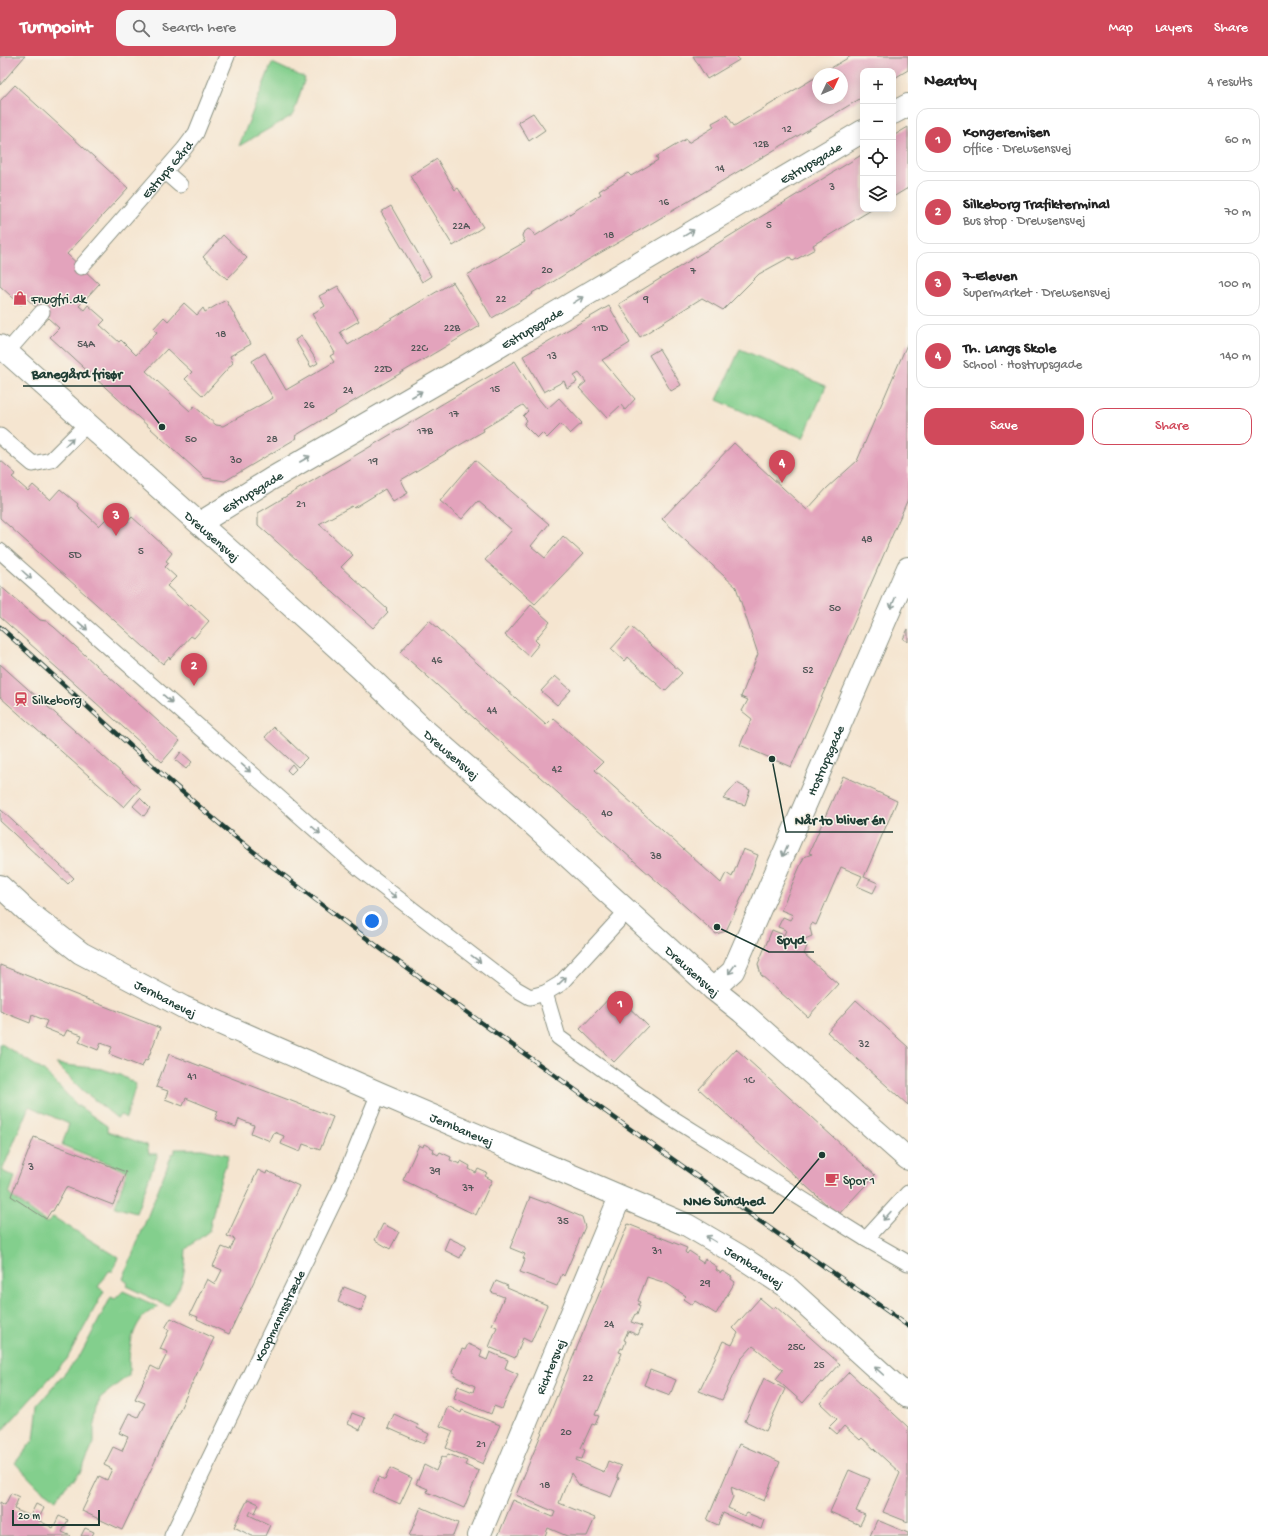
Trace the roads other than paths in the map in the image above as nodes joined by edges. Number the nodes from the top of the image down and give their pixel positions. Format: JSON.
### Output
{"nodes":[{"id":1,"x":227,"y":56,"type":"edge"},
{"id":2,"x":908,"y":105,"type":"edge"},
{"id":3,"x":896,"y":112,"type":"edge"},
{"id":4,"x":860,"y":133,"type":"edge"},
{"id":5,"x":164,"y":171,"type":"junction"},
{"id":6,"x":180,"y":185,"type":"dead end"},
{"id":7,"x":81,"y":267,"type":"dead end"},
{"id":8,"x":42,"y":312,"type":"dead end"},
{"id":9,"x":4,"y":349,"type":"edge"},
{"id":10,"x":88,"y":424,"type":"junction"},
{"id":11,"x":0,"y":436,"type":"edge"},
{"id":12,"x":200,"y":523,"type":"junction"},
{"id":13,"x":0,"y":551,"type":"edge"},
{"id":14,"x":908,"y":568,"type":"edge"},
{"id":15,"x":0,"y":886,"type":"edge"},
{"id":16,"x":628,"y":911,"type":"junction"},
{"id":17,"x":713,"y":988,"type":"junction"},
{"id":18,"x":545,"y":993,"type":"junction"},
{"id":19,"x":380,"y":1094,"type":"junction"},
{"id":20,"x":908,"y":1159,"type":"edge"},
{"id":21,"x":908,"y":1193,"type":"edge"},
{"id":22,"x":620,"y":1196,"type":"junction"},
{"id":23,"x":866,"y":1239,"type":"junction"},
{"id":24,"x":908,"y":1263,"type":"edge"},
{"id":25,"x":908,"y":1397,"type":"edge"},
{"id":26,"x":172,"y":1536,"type":"edge"},
{"id":27,"x":479,"y":1536,"type":"edge"}],
"edges":[{"from":1,"to":5,"type":"lane","name":"Estrups Gård"},
{"from":2,"to":3,"type":"street"},
{"from":12,"to":4,"type":"street","name":"Estrupsgade","one_way":true},
{"from":5,"to":6,"type":"lane"},
{"from":5,"to":7,"type":"lane","name":"Estrups Gård"},
{"from":8,"to":9,"type":"lane"},
{"from":9,"to":10,"type":"street","name":"Drewsensvej"},
{"from":11,"to":10,"type":"lane","one_way":true},
{"from":10,"to":12,"type":"street","name":"Drewsensvej"},
{"from":12,"to":16,"type":"street","name":"Drewsensvej"},
{"from":13,"to":18,"type":"lane","one_way":true},
{"from":14,"to":17,"type":"street","name":"Hostrupsgade","one_way":true},
{"from":15,"to":19,"type":"street","name":"Jernbanevej"},
{"from":16,"to":17,"type":"street","name":"Drewsensvej"},
{"from":18,"to":16,"type":"lane","one_way":true},
{"from":17,"to":20,"type":"street","name":"Drewsensvej"},
{"from":18,"to":23,"type":"lane"},
{"from":19,"to":22,"type":"street","name":"Jernbanevej"},
{"from":19,"to":26,"type":"lane","name":"Koopmannsstræde"},
{"from":21,"to":23,"type":"lane","one_way":true},
{"from":25,"to":22,"type":"street","name":"Jernbanevej","one_way":true},
{"from":22,"to":27,"type":"street","name":"Richtersvej"},
{"from":23,"to":24,"type":"lane"}]}
